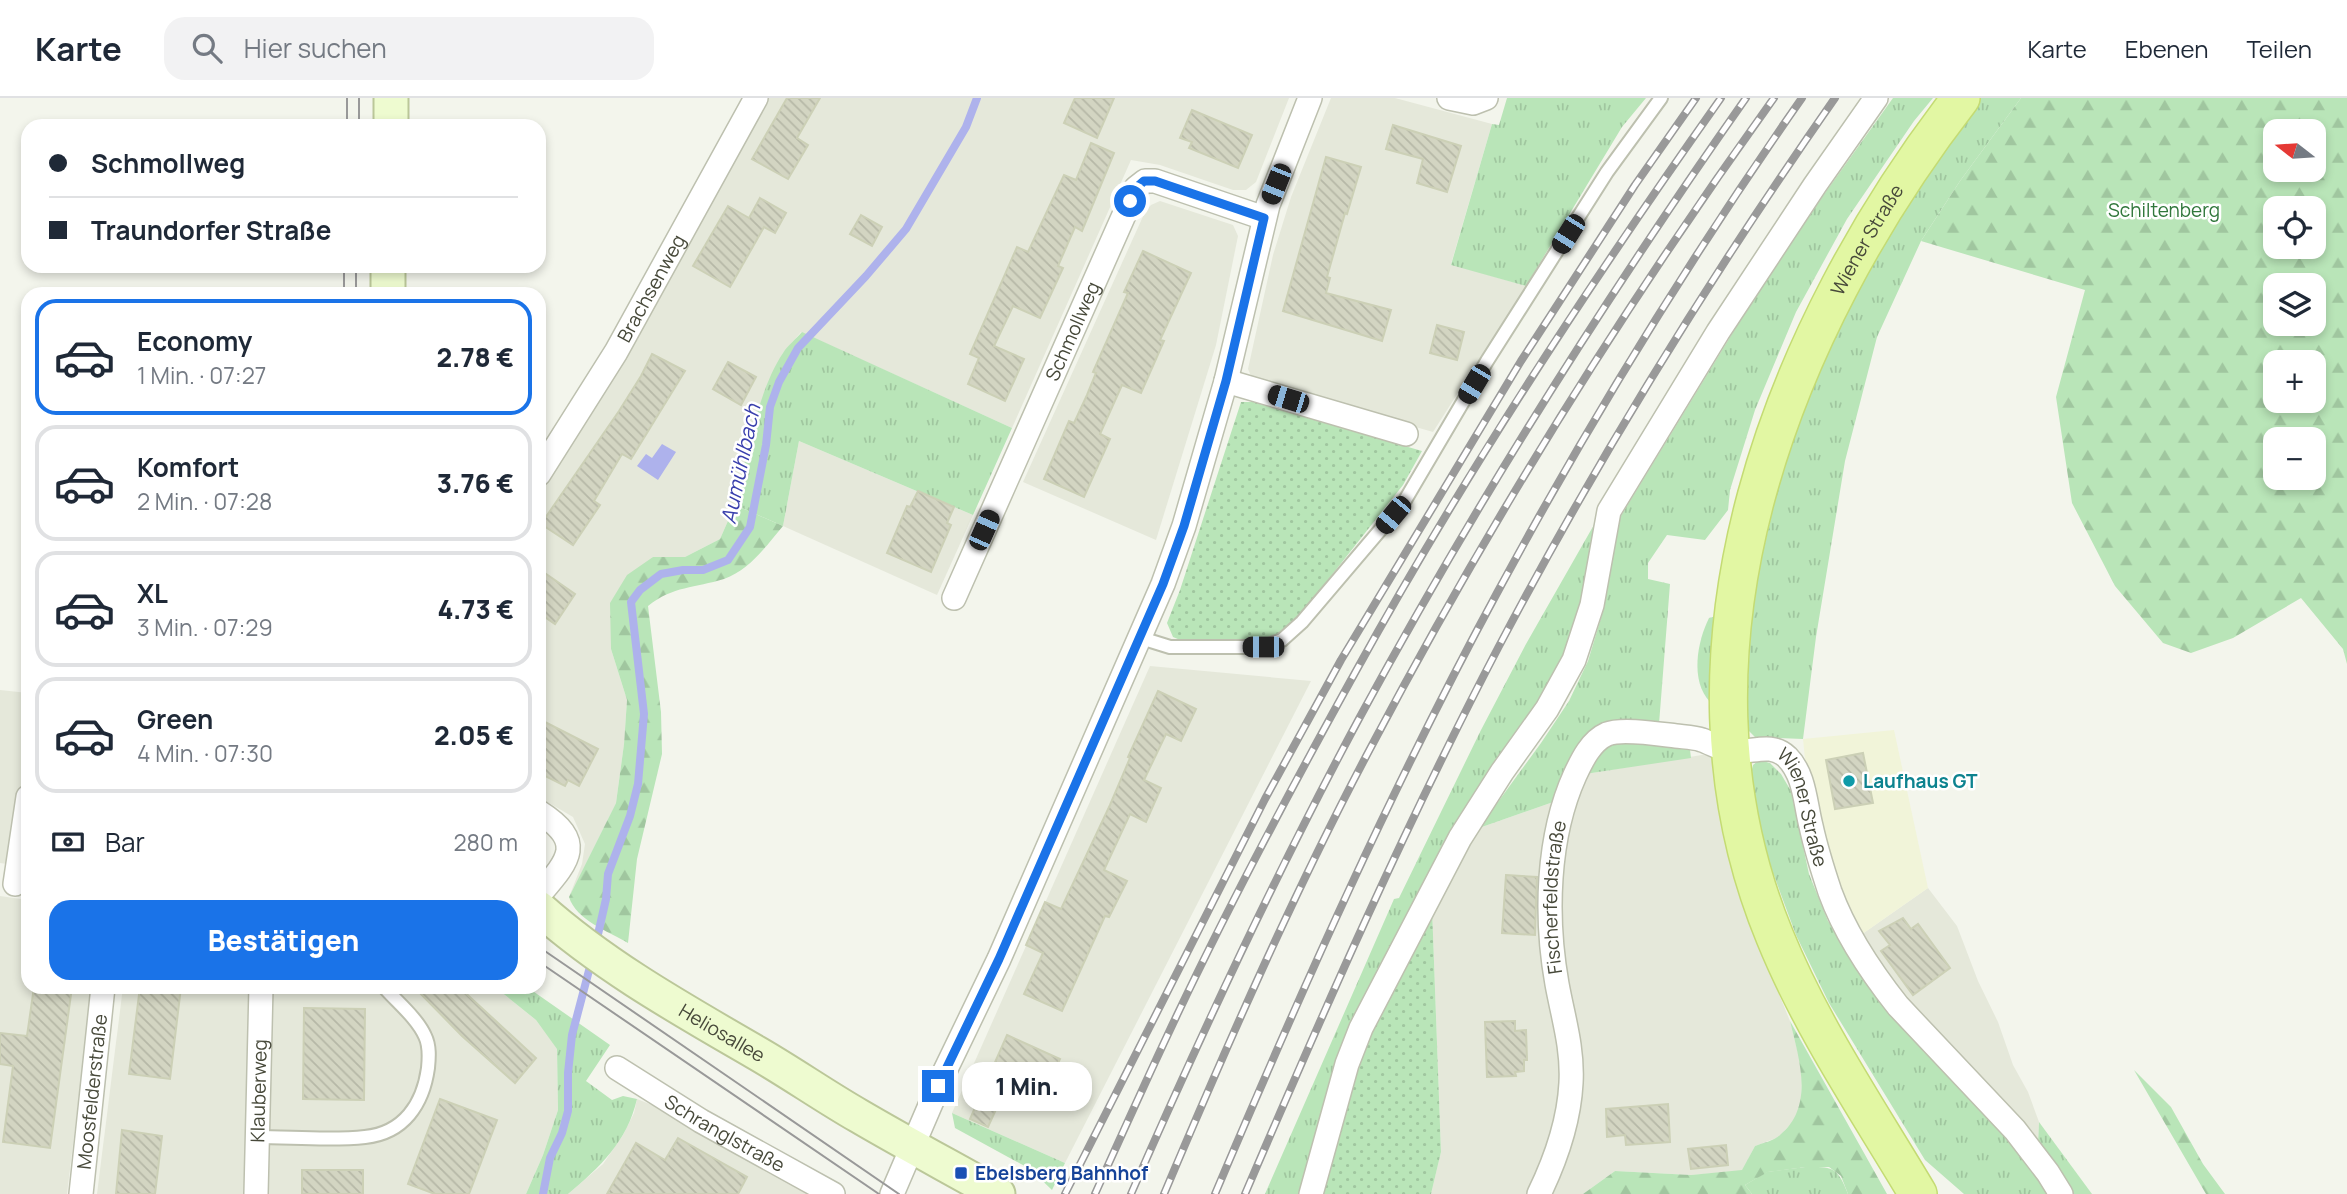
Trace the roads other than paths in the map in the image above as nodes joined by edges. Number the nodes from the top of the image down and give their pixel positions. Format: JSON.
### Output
{"nodes":[{"id":1,"x":391,"y":98,"type":"edge"},
{"id":2,"x":756,"y":98,"type":"edge"},
{"id":3,"x":1310,"y":98,"type":"edge"},
{"id":4,"x":1449,"y":98,"type":"edge"},
{"id":5,"x":1486,"y":98,"type":"edge"},
{"id":6,"x":1661,"y":98,"type":"edge"},
{"id":7,"x":1877,"y":98,"type":"edge"},
{"id":8,"x":1961,"y":98,"type":"edge"},
{"id":9,"x":391,"y":119,"type":"edge"},
{"id":10,"x":1264,"y":218,"type":"junction"},
{"id":11,"x":1226,"y":381,"type":"junction"},
{"id":12,"x":1406,"y":434,"type":"dead end"},
{"id":13,"x":546,"y":463,"type":"edge"},
{"id":14,"x":954,"y":598,"type":"dead end"},
{"id":15,"x":1140,"y":638,"type":"junction"},
{"id":16,"x":1731,"y":751,"type":"junction"},
{"id":17,"x":546,"y":817,"type":"edge"},
{"id":18,"x":21,"y":840,"type":"edge"},
{"id":19,"x":14,"y":884,"type":"edge"},
{"id":20,"x":546,"y":887,"type":"edge"},
{"id":21,"x":546,"y":914,"type":"edge"},
{"id":22,"x":102,"y":994,"type":"edge"},
{"id":23,"x":261,"y":994,"type":"edge"},
{"id":24,"x":390,"y":994,"type":"edge"},
{"id":25,"x":617,"y":1068,"type":"dead end"},
{"id":26,"x":257,"y":1137,"type":"junction"},
{"id":27,"x":913,"y":1146,"type":"junction"},
{"id":28,"x":81,"y":1194,"type":"edge"},
{"id":29,"x":256,"y":1194,"type":"edge"},
{"id":30,"x":833,"y":1194,"type":"edge"},
{"id":31,"x":892,"y":1194,"type":"edge"},
{"id":32,"x":998,"y":1194,"type":"edge"},
{"id":33,"x":1311,"y":1194,"type":"edge"},
{"id":34,"x":1539,"y":1194,"type":"edge"},
{"id":35,"x":1918,"y":1194,"type":"edge"},
{"id":36,"x":2061,"y":1194,"type":"edge"}],
"edges":[{"from":1,"to":9,"type":"street"},
{"from":2,"to":13,"type":"street","name":"Brachsenweg"},
{"from":3,"to":10,"type":"street"},
{"from":4,"to":5,"type":"street"},
{"from":6,"to":15,"type":"lane"},
{"from":7,"to":33,"type":"street"},
{"from":8,"to":16,"type":"main road","name":"Wiener Straße"},
{"from":10,"to":11,"type":"street"},
{"from":10,"to":14,"type":"street","name":"Schmollweg"},
{"from":11,"to":12,"type":"street"},
{"from":11,"to":15,"type":"street"},
{"from":15,"to":27,"type":"street"},
{"from":16,"to":34,"type":"street","name":"Fischerfeldstraße"},
{"from":16,"to":35,"type":"main road"},
{"from":16,"to":36,"type":"street","name":"Wiener Straße"},
{"from":17,"to":20,"type":"street"},
{"from":18,"to":19,"type":"street"},
{"from":21,"to":27,"type":"street","name":"Heliosallee"},
{"from":22,"to":28,"type":"street","name":"Moosfelderstraße"},
{"from":23,"to":26,"type":"street","name":"Klauberweg"},
{"from":24,"to":26,"type":"lane"},
{"from":25,"to":30,"type":"street","name":"Schranglstraße"},
{"from":26,"to":29,"type":"street","name":"Klauberweg"},
{"from":27,"to":31,"type":"street"},
{"from":27,"to":32,"type":"street","name":"Heliosallee"}]}
